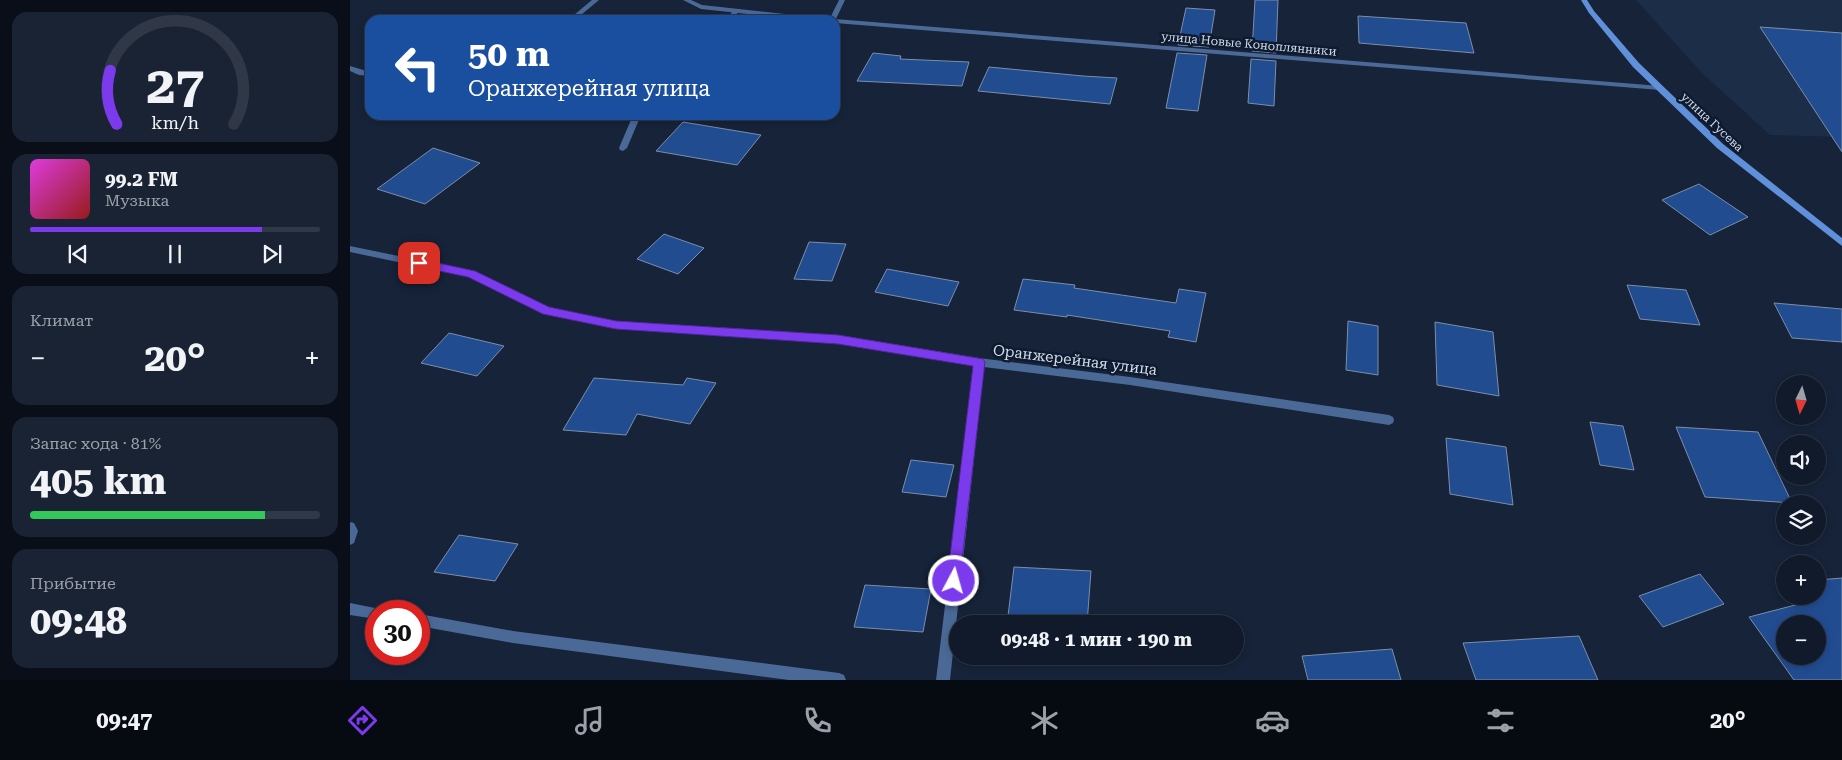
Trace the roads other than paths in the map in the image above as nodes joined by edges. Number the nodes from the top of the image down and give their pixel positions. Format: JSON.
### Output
{"nodes":[{"id":1,"x":596,"y":0,"type":"edge"},
{"id":2,"x":686,"y":0,"type":"edge"},
{"id":3,"x":842,"y":0,"type":"edge"},
{"id":4,"x":1584,"y":0,"type":"edge"},
{"id":5,"x":736,"y":11,"type":"junction"},
{"id":6,"x":577,"y":15,"type":"edge"},
{"id":7,"x":732,"y":15,"type":"edge"},
{"id":8,"x":774,"y":15,"type":"edge"},
{"id":9,"x":836,"y":15,"type":"edge"},
{"id":10,"x":840,"y":22,"type":"edge"},
{"id":11,"x":350,"y":68,"type":"edge"},
{"id":12,"x":365,"y":73,"type":"edge"},
{"id":13,"x":1660,"y":88,"type":"junction"},
{"id":14,"x":635,"y":120,"type":"edge"},
{"id":15,"x":622,"y":148,"type":"dead end"},
{"id":16,"x":1842,"y":243,"type":"edge"},
{"id":17,"x":350,"y":249,"type":"edge"},
{"id":18,"x":979,"y":362,"type":"junction"},
{"id":19,"x":1389,"y":420,"type":"dead end"},
{"id":20,"x":350,"y":527,"type":"edge"},
{"id":21,"x":350,"y":539,"type":"edge"},
{"id":22,"x":350,"y":609,"type":"edge"},
{"id":23,"x":365,"y":611,"type":"edge"},
{"id":24,"x":430,"y":622,"type":"edge"},
{"id":25,"x":839,"y":680,"type":"edge"},
{"id":26,"x":943,"y":680,"type":"edge"}],
"edges":[{"from":1,"to":6,"type":"street"},
{"from":2,"to":5,"type":"street"},
{"from":3,"to":9,"type":"street"},
{"from":4,"to":13,"type":"main road","name":"улица Гусева"},
{"from":5,"to":7,"type":"street"},
{"from":5,"to":8,"type":"street"},
{"from":10,"to":13,"type":"street","name":"улица Новые Коноплянники"},
{"from":11,"to":12,"type":"street"},
{"from":13,"to":16,"type":"main road","name":"улица Гусева"},
{"from":14,"to":15,"type":"street"},
{"from":17,"to":18,"type":"street","name":"Оранжерейная улица"},
{"from":18,"to":19,"type":"street","name":"Оранжерейная улица"},
{"from":18,"to":26,"type":"street"},
{"from":20,"to":21,"type":"street"},
{"from":22,"to":23,"type":"street"},
{"from":24,"to":25,"type":"street"}]}
